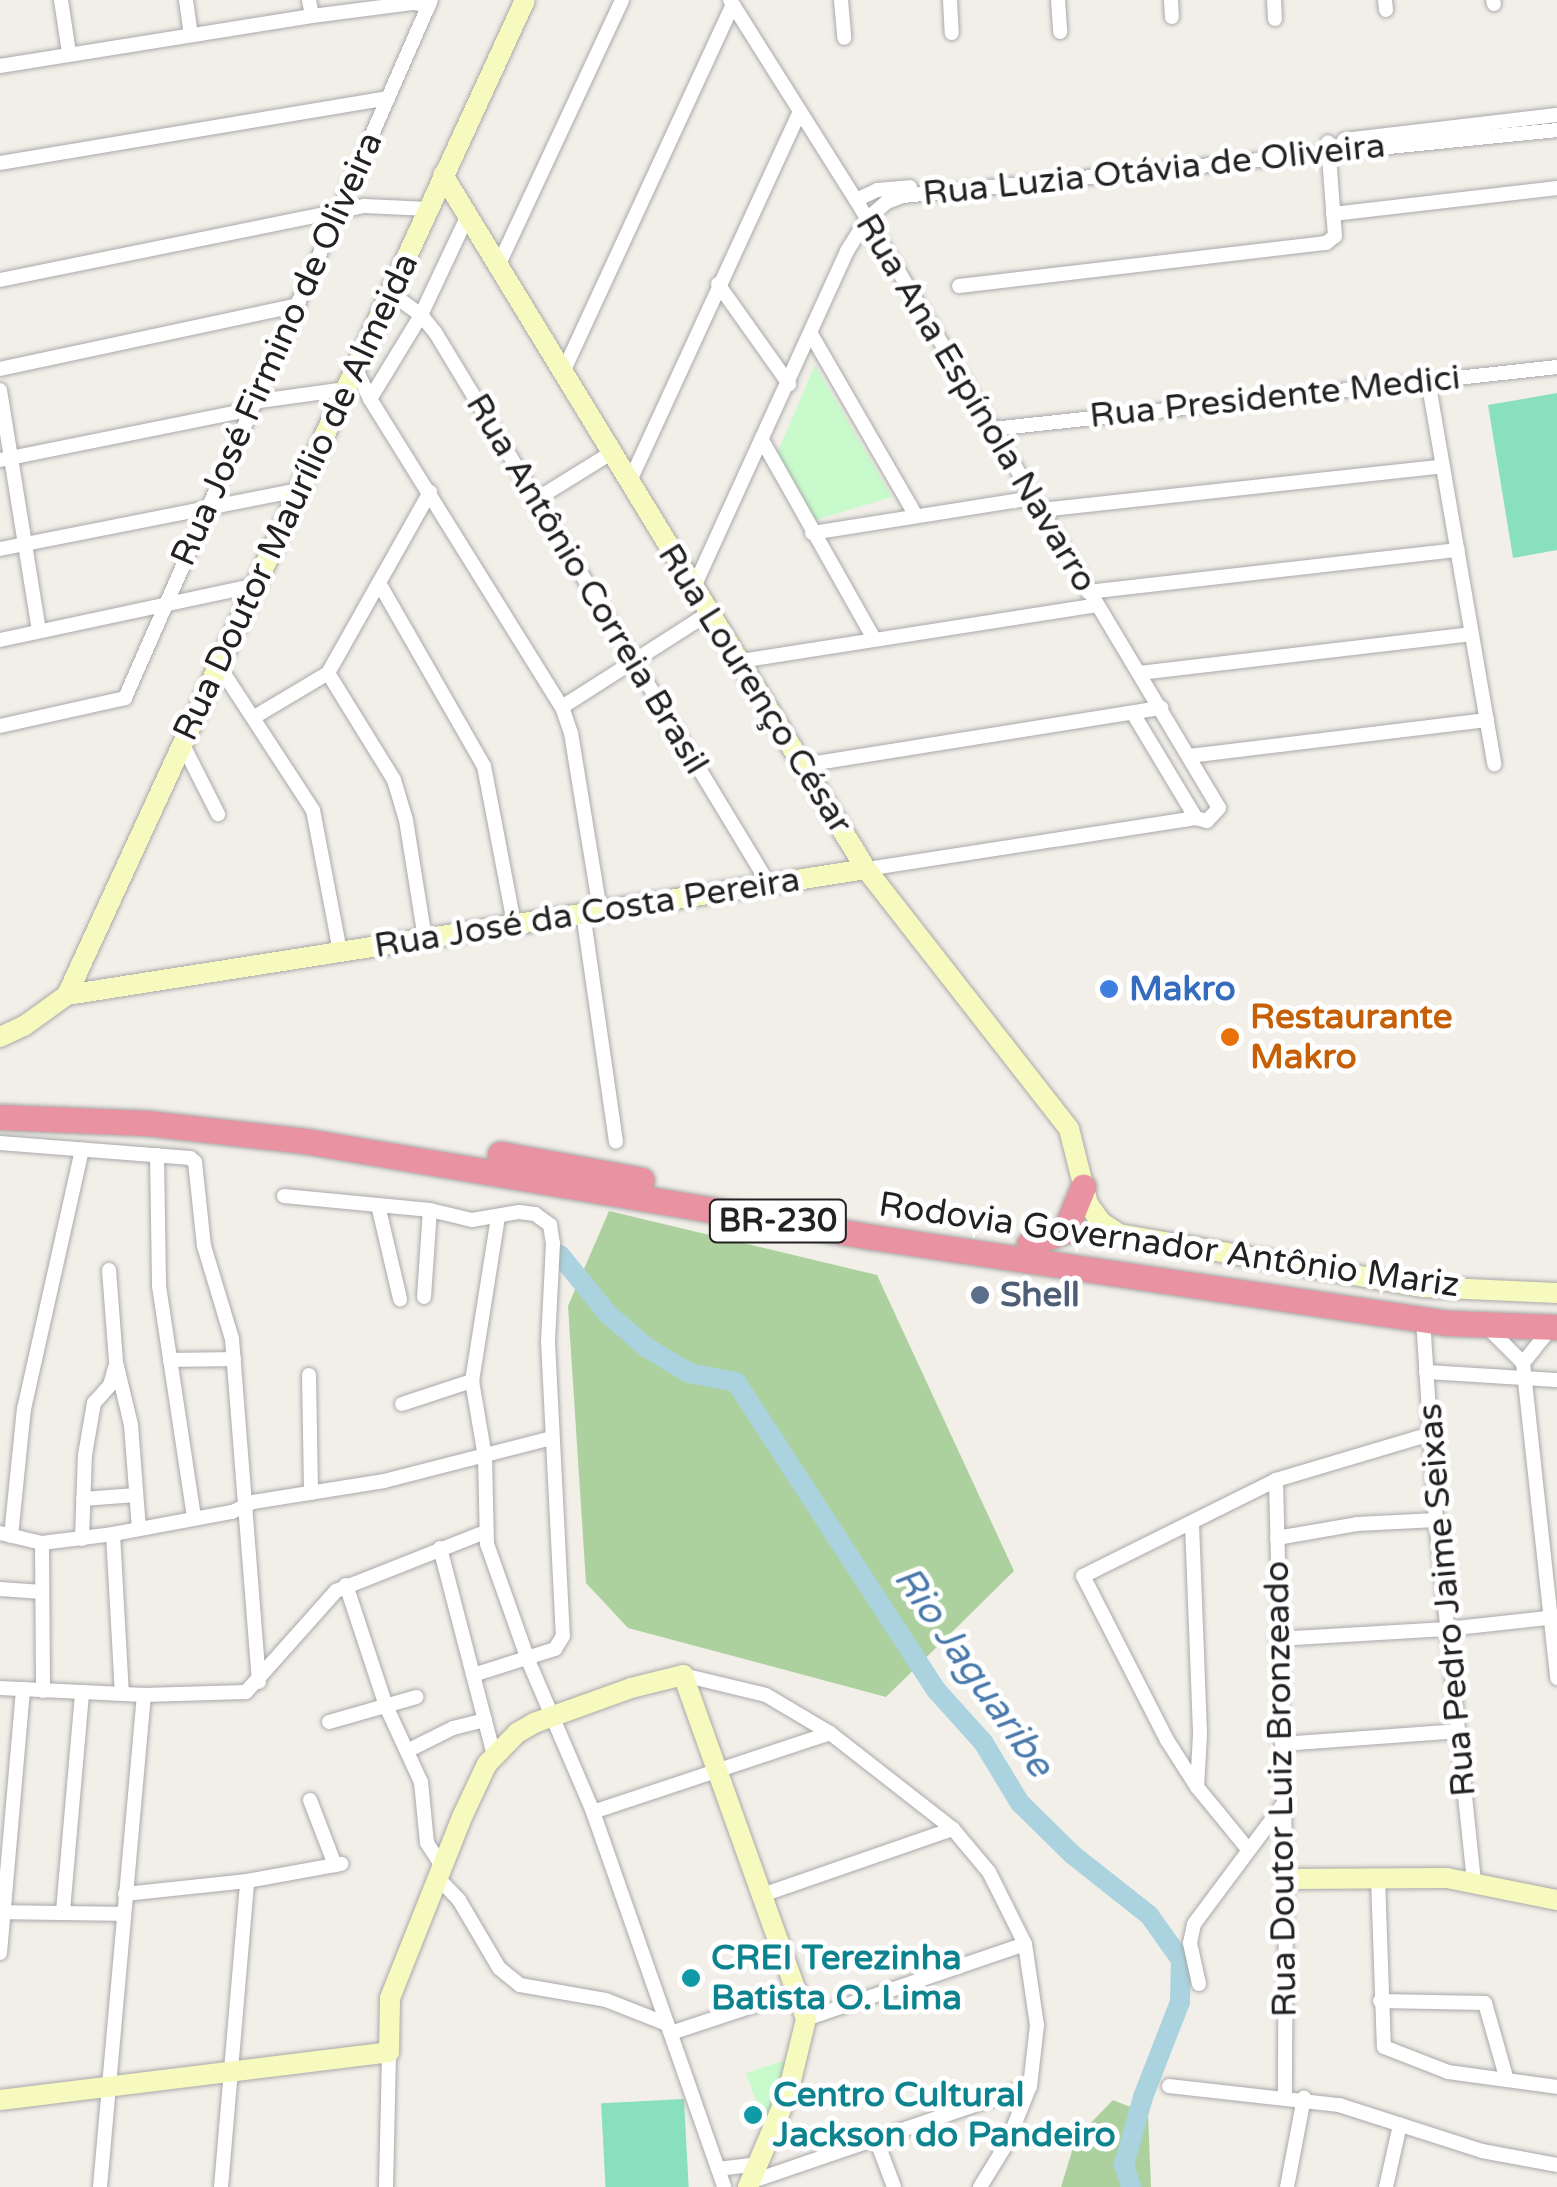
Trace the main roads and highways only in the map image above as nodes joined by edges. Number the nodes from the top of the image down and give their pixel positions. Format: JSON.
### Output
{"nodes":[{"id":1,"x":0,"y":1102,"type":"edge"},
{"id":2,"x":0,"y":1117,"type":"edge"},
{"id":3,"x":1082,"y":1187,"type":"road end"},
{"id":4,"x":1028,"y":1244,"type":"junction"},
{"id":5,"x":1555,"y":1322,"type":"edge"}],
"edges":[{"from":1,"to":4,"type":"highway","name":"Rodovia Governador Antônio Mariz","number":"BR-230"},
{"from":2,"to":5,"type":"highway","name":"Rodovia Governador Antônio Mariz","number":"BR-230"},
{"from":3,"to":4,"type":"highway"},
{"from":4,"to":5,"type":"highway","name":"Rodovia Governador Antônio Mariz","number":"BR-230"}]}
